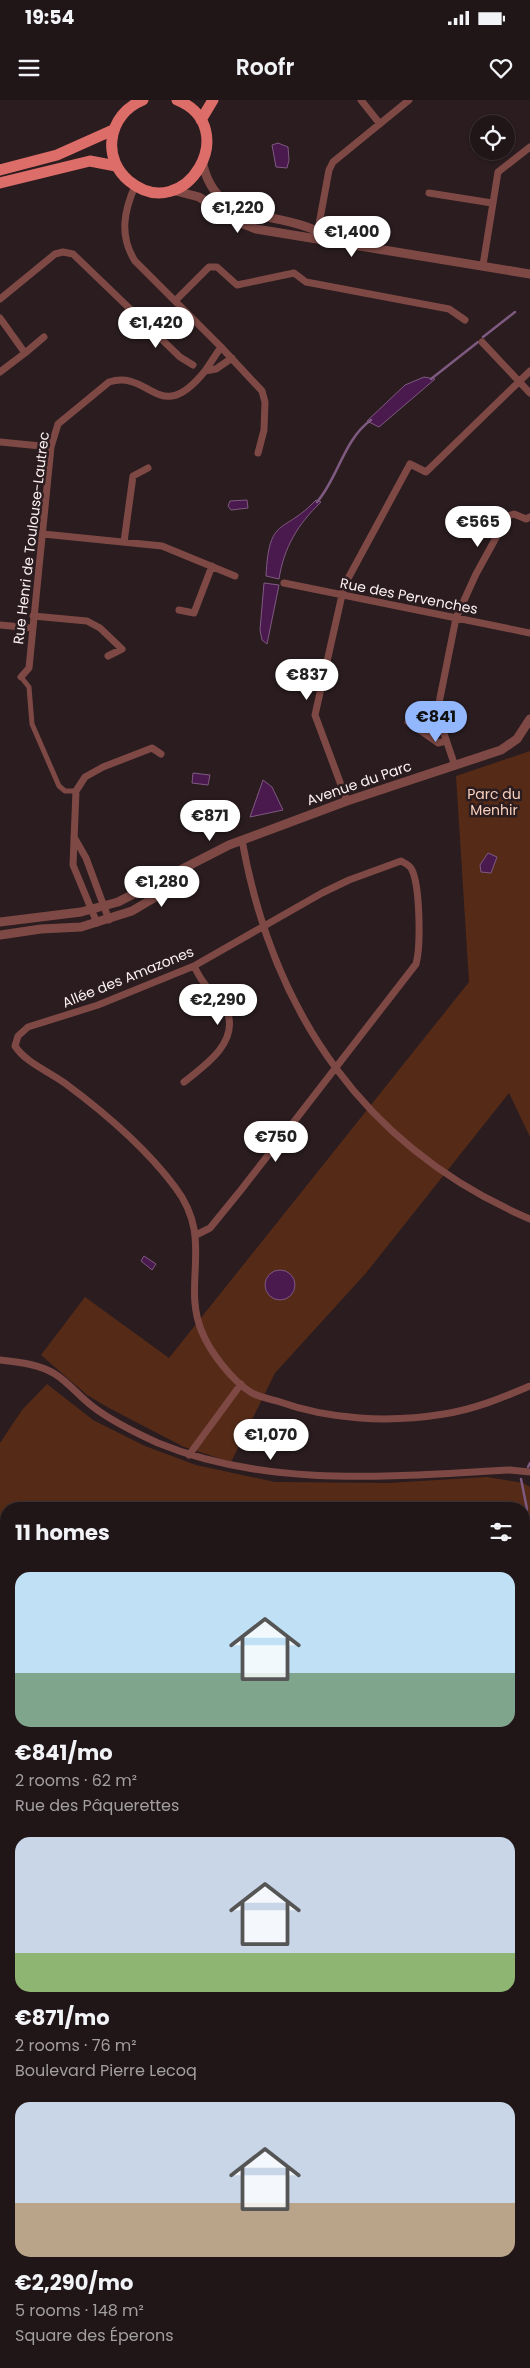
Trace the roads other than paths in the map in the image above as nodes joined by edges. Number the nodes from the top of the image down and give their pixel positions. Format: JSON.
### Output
{"nodes":[{"id":1,"x":126,"y":100,"type":"edge"},
{"id":2,"x":143,"y":100,"type":"edge"},
{"id":3,"x":213,"y":100,"type":"edge"},
{"id":4,"x":361,"y":100,"type":"edge"},
{"id":5,"x":409,"y":100,"type":"edge"},
{"id":6,"x":182,"y":101,"type":"edge"},
{"id":7,"x":124,"y":112,"type":"junction"},
{"id":8,"x":201,"y":120,"type":"junction"},
{"id":9,"x":380,"y":124,"type":"junction"},
{"id":10,"x":113,"y":130,"type":"junction"},
{"id":11,"x":530,"y":147,"type":"edge"},
{"id":12,"x":202,"y":165,"type":"junction"},
{"id":13,"x":116,"y":166,"type":"junction"},
{"id":14,"x":0,"y":170,"type":"edge"},
{"id":15,"x":0,"y":183,"type":"edge"},
{"id":16,"x":135,"y":186,"type":"junction"},
{"id":17,"x":172,"y":190,"type":"junction"},
{"id":18,"x":429,"y":193,"type":"dead end"},
{"id":19,"x":492,"y":203,"type":"junction"},
{"id":20,"x":316,"y":236,"type":"junction"},
{"id":21,"x":482,"y":265,"type":"junction"},
{"id":22,"x":530,"y":274,"type":"edge"},
{"id":23,"x":0,"y":299,"type":"edge"},
{"id":24,"x":175,"y":302,"type":"junction"},
{"id":25,"x":0,"y":318,"type":"edge"},
{"id":26,"x":465,"y":320,"type":"dead end"},
{"id":27,"x":44,"y":337,"type":"dead end"},
{"id":28,"x":482,"y":342,"type":"dead end"},
{"id":29,"x":221,"y":347,"type":"junction"},
{"id":30,"x":25,"y":352,"type":"junction"},
{"id":31,"x":232,"y":358,"type":"junction"},
{"id":32,"x":193,"y":365,"type":"dead end"},
{"id":33,"x":205,"y":371,"type":"junction"},
{"id":34,"x":0,"y":372,"type":"edge"},
{"id":35,"x":530,"y":372,"type":"edge"},
{"id":36,"x":519,"y":382,"type":"junction"},
{"id":37,"x":530,"y":393,"type":"edge"},
{"id":38,"x":0,"y":442,"type":"edge"},
{"id":39,"x":51,"y":447,"type":"junction"},
{"id":40,"x":258,"y":453,"type":"dead end"},
{"id":41,"x":148,"y":468,"type":"dead end"},
{"id":42,"x":530,"y":517,"type":"edge"},
{"id":43,"x":43,"y":534,"type":"junction"},
{"id":44,"x":124,"y":542,"type":"junction"},
{"id":45,"x":212,"y":566,"type":"junction"},
{"id":46,"x":235,"y":576,"type":"dead end"},
{"id":47,"x":284,"y":583,"type":"dead end"},
{"id":48,"x":341,"y":595,"type":"junction"},
{"id":49,"x":179,"y":610,"type":"dead end"},
{"id":50,"x":33,"y":616,"type":"junction"},
{"id":51,"x":456,"y":618,"type":"junction"},
{"id":52,"x":0,"y":625,"type":"edge"},
{"id":53,"x":32,"y":628,"type":"junction"},
{"id":54,"x":530,"y":633,"type":"edge"},
{"id":55,"x":108,"y":656,"type":"dead end"},
{"id":56,"x":21,"y":678,"type":"joint"},
{"id":57,"x":530,"y":719,"type":"edge"},
{"id":58,"x":408,"y":722,"type":"dead end"},
{"id":59,"x":446,"y":741,"type":"junction"},
{"id":60,"x":161,"y":754,"type":"dead end"},
{"id":61,"x":455,"y":766,"type":"junction"},
{"id":62,"x":76,"y":791,"type":"junction"},
{"id":63,"x":347,"y":800,"type":"junction"},
{"id":64,"x":74,"y":836,"type":"junction"},
{"id":65,"x":242,"y":840,"type":"junction"},
{"id":66,"x":189,"y":867,"type":"junction"},
{"id":67,"x":104,"y":907,"type":"junction"},
{"id":68,"x":92,"y":910,"type":"junction"},
{"id":69,"x":109,"y":920,"type":"junction"},
{"id":70,"x":0,"y":922,"type":"edge"},
{"id":71,"x":97,"y":923,"type":"junction"},
{"id":72,"x":264,"y":926,"type":"junction"},
{"id":73,"x":0,"y":935,"type":"edge"},
{"id":74,"x":194,"y":966,"type":"junction"},
{"id":75,"x":334,"y":1067,"type":"junction"},
{"id":76,"x":184,"y":1082,"type":"dead end"},
{"id":77,"x":530,"y":1219,"type":"edge"},
{"id":78,"x":196,"y":1235,"type":"junction"},
{"id":79,"x":1,"y":1360,"type":"edge"},
{"id":80,"x":241,"y":1384,"type":"junction"},
{"id":81,"x":530,"y":1386,"type":"edge"},
{"id":82,"x":189,"y":1455,"type":"junction"},
{"id":83,"x":530,"y":1472,"type":"edge"},
{"id":84,"x":231,"y":2368,"type":"edge"},
{"id":85,"x":240,"y":2368,"type":"edge"}],
"edges":[{"from":1,"to":7,"type":"street"},
{"from":2,"to":7,"type":"main road"},
{"from":3,"to":8,"type":"main road"},
{"from":4,"to":9,"type":"street"},
{"from":5,"to":9,"type":"street"},
{"from":6,"to":8,"type":"main road"},
{"from":7,"to":10,"type":"main road"},
{"from":8,"to":12,"type":"main road"},
{"from":9,"to":20,"type":"street"},
{"from":10,"to":13,"type":"main road"},
{"from":10,"to":14,"type":"main road"},
{"from":11,"to":19,"type":"street"},
{"from":12,"to":17,"type":"main road"},
{"from":12,"to":20,"type":"street"},
{"from":13,"to":15,"type":"main road"},
{"from":13,"to":16,"type":"main road"},
{"from":16,"to":17,"type":"main road"},
{"from":16,"to":24,"type":"street"},
{"from":17,"to":20,"type":"street"},
{"from":18,"to":19,"type":"street"},
{"from":19,"to":21,"type":"street"},
{"from":20,"to":21,"type":"street"},
{"from":21,"to":22,"type":"street"},
{"from":23,"to":32,"type":"street"},
{"from":24,"to":26,"type":"street"},
{"from":24,"to":29,"type":"street"},
{"from":25,"to":30,"type":"street"},
{"from":27,"to":30,"type":"street"},
{"from":28,"to":36,"type":"street"},
{"from":29,"to":31,"type":"street"},
{"from":29,"to":33,"type":"street","name":"Rue Henri de Toulouse-Lautrec"},
{"from":30,"to":34,"type":"street"},
{"from":31,"to":33,"type":"street","name":"Rue Henri de Toulouse-Lautrec"},
{"from":31,"to":40,"type":"street"},
{"from":33,"to":39,"type":"street","name":"Rue Henri de Toulouse-Lautrec"},
{"from":35,"to":36,"type":"street"},
{"from":36,"to":37,"type":"street"},
{"from":36,"to":48,"type":"street"},
{"from":38,"to":39,"type":"street"},
{"from":39,"to":43,"type":"street","name":"Rue Henri de Toulouse-Lautrec"},
{"from":41,"to":44,"type":"street"},
{"from":42,"to":51,"type":"street"},
{"from":43,"to":44,"type":"street"},
{"from":43,"to":50,"type":"street","name":"Rue Henri de Toulouse-Lautrec"},
{"from":44,"to":45,"type":"street"},
{"from":45,"to":46,"type":"street"},
{"from":45,"to":49,"type":"street"},
{"from":47,"to":48,"type":"street","name":"Rue des Pervenches"},
{"from":48,"to":51,"type":"street","name":"Rue des Pervenches"},
{"from":48,"to":63,"type":"street"},
{"from":50,"to":53,"type":"street","name":"Rue Henri de Toulouse-Lautrec"},
{"from":50,"to":55,"type":"street"},
{"from":51,"to":54,"type":"street","name":"Rue des Pervenches"},
{"from":51,"to":59,"type":"street"},
{"from":52,"to":53,"type":"street"},
{"from":53,"to":56,"type":"street","name":"Rue Henri de Toulouse-Lautrec"},
{"from":56,"to":62,"type":"street"},
{"from":57,"to":61,"type":"street","name":"Avenue du Parc"},
{"from":58,"to":59,"type":"street"},
{"from":59,"to":61,"type":"street"},
{"from":60,"to":62,"type":"street"},
{"from":61,"to":63,"type":"street","name":"Avenue du Parc"},
{"from":62,"to":64,"type":"street"},
{"from":63,"to":65,"type":"street","name":"Avenue du Parc"},
{"from":64,"to":67,"type":"street"},
{"from":64,"to":68,"type":"street"},
{"from":65,"to":66,"type":"street","name":"Avenue du Parc"},
{"from":65,"to":72,"type":"street"},
{"from":66,"to":67,"type":"street","name":"Avenue du Parc"},
{"from":66,"to":69,"type":"street"},
{"from":67,"to":68,"type":"street","name":"Avenue du Parc"},
{"from":67,"to":69,"type":"street"},
{"from":68,"to":70,"type":"street","name":"Avenue du Parc"},
{"from":68,"to":71,"type":"street"},
{"from":69,"to":71,"type":"street"},
{"from":71,"to":73,"type":"street"},
{"from":72,"to":74,"type":"street","name":"Allée des Amazones"},
{"from":72,"to":75,"type":"street"},
{"from":72,"to":75,"type":"street","name":"Allée des Amazones"},
{"from":74,"to":76,"type":"street"},
{"from":74,"to":78,"type":"street","name":"Allée des Amazones"},
{"from":75,"to":77,"type":"street"},
{"from":75,"to":78,"type":"street"},
{"from":78,"to":80,"type":"street","name":"Allée des Amazones"},
{"from":79,"to":82,"type":"street"},
{"from":80,"to":81,"type":"street","name":"Allée des Amazones"},
{"from":80,"to":82,"type":"street"},
{"from":82,"to":83,"type":"street"},
{"from":84,"to":85,"type":"street"}]}
